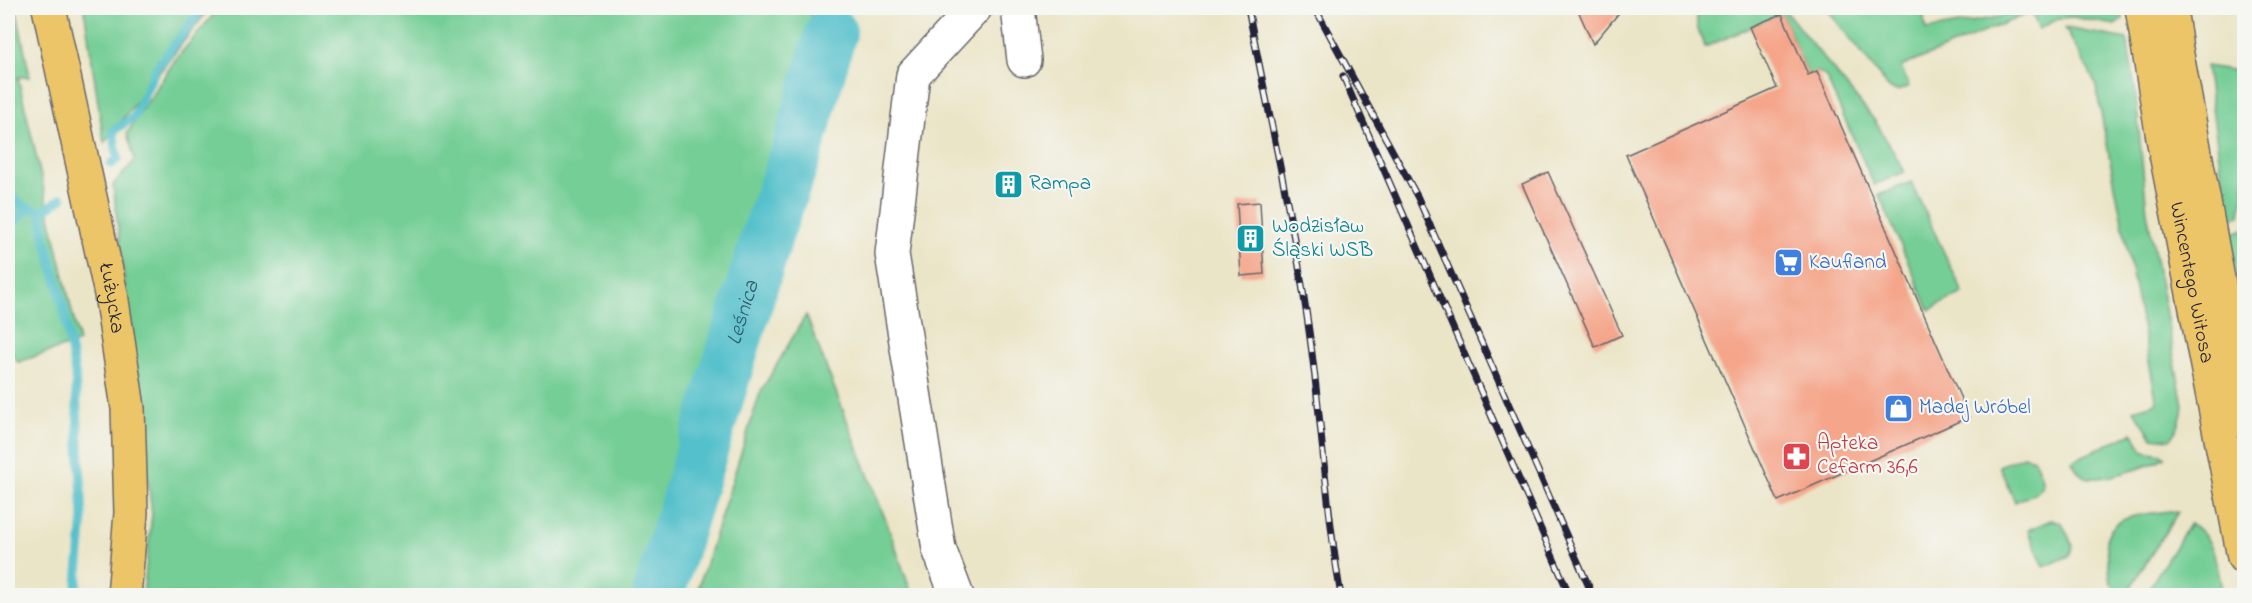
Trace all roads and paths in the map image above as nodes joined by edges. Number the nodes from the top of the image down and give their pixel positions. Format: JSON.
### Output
{"nodes":[{"id":1,"x":50,"y":8,"type":"edge"},
{"id":2,"x":975,"y":8,"type":"edge"},
{"id":3,"x":1018,"y":8,"type":"edge"},
{"id":4,"x":2142,"y":8,"type":"edge"},
{"id":5,"x":2170,"y":8,"type":"edge"},
{"id":6,"x":1024,"y":60,"type":"dead end"},
{"id":7,"x":2244,"y":421,"type":"edge"},
{"id":8,"x":2244,"y":557,"type":"edge"},
{"id":9,"x":124,"y":596,"type":"edge"},
{"id":10,"x":957,"y":596,"type":"edge"}],
"edges":[{"from":1,"to":9,"type":"main road","name":"Łużycka"},
{"from":2,"to":10,"type":"lane"},
{"from":3,"to":6,"type":"lane"},
{"from":4,"to":8,"type":"main road","name":"Wincentego Witosa"},
{"from":5,"to":7,"type":"main road","name":"Wincentego Witosa"}]}
